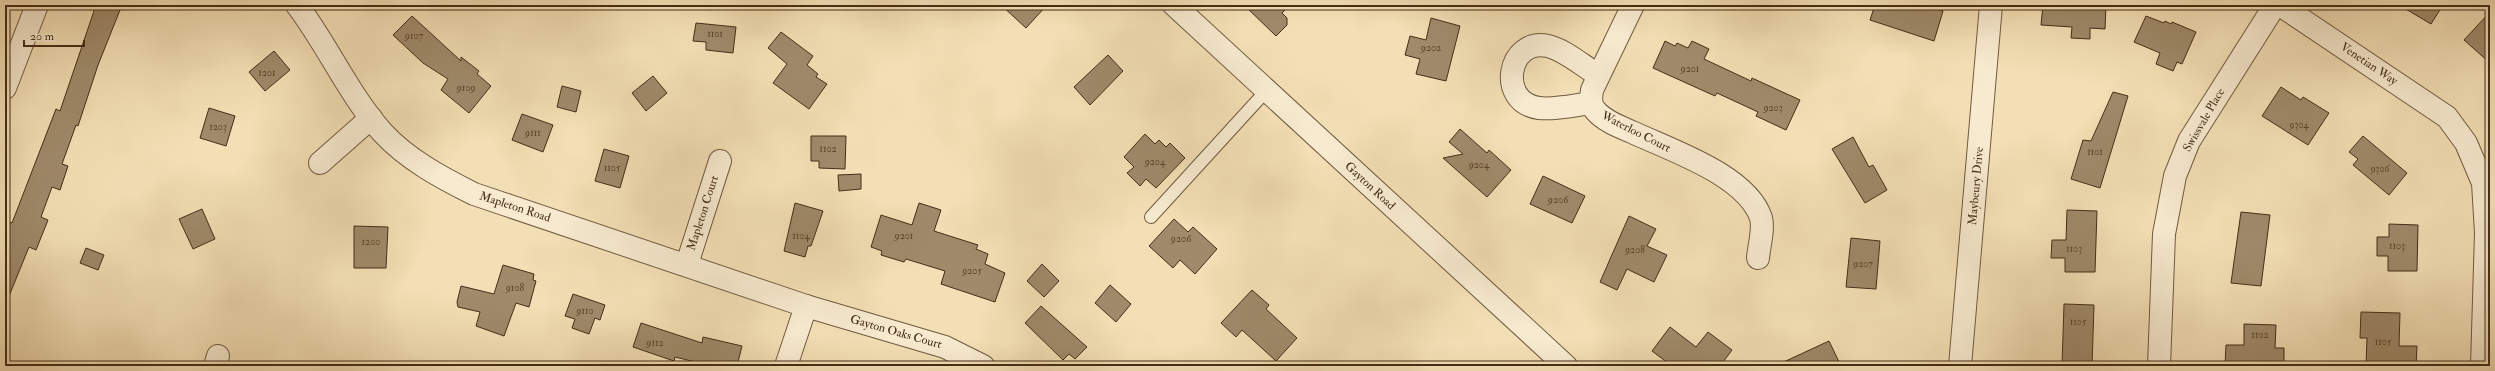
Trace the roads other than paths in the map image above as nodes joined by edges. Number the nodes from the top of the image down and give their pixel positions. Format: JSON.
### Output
{"nodes":[{"id":1,"x":37,"y":5,"type":"edge"},
{"id":2,"x":297,"y":5,"type":"edge"},
{"id":3,"x":1174,"y":5,"type":"edge"},
{"id":4,"x":1633,"y":5,"type":"edge"},
{"id":5,"x":1991,"y":5,"type":"edge"},
{"id":6,"x":2275,"y":5,"type":"edge"},
{"id":7,"x":2280,"y":5,"type":"edge"},
{"id":8,"x":1598,"y":75,"type":"junction"},
{"id":9,"x":5,"y":88,"type":"edge"},
{"id":10,"x":1267,"y":90,"type":"junction"},
{"id":11,"x":1591,"y":103,"type":"junction"},
{"id":12,"x":371,"y":118,"type":"junction"},
{"id":13,"x":720,"y":161,"type":"dead end"},
{"id":14,"x":320,"y":163,"type":"dead end"},
{"id":15,"x":1151,"y":217,"type":"dead end"},
{"id":16,"x":1758,"y":258,"type":"dead end"},
{"id":17,"x":687,"y":264,"type":"junction"},
{"id":18,"x":806,"y":306,"type":"junction"},
{"id":19,"x":786,"y":366,"type":"edge"},
{"id":20,"x":983,"y":366,"type":"edge"},
{"id":21,"x":1566,"y":366,"type":"edge"},
{"id":22,"x":1960,"y":366,"type":"edge"},
{"id":23,"x":2159,"y":366,"type":"edge"},
{"id":24,"x":2482,"y":366,"type":"edge"}],
"edges":[{"from":1,"to":9,"type":"street"},
{"from":2,"to":12,"type":"street","name":"Mapleton Road"},
{"from":3,"to":10,"type":"street","name":"Gayton Road"},
{"from":4,"to":8,"type":"street"},
{"from":5,"to":22,"type":"street","name":"Maybeury Drive"},
{"from":6,"to":23,"type":"street","name":"Swissvale Place"},
{"from":7,"to":24,"type":"street","name":"Venetian Way"},
{"from":8,"to":11,"type":"street"},
{"from":8,"to":11,"type":"street","name":"Waterloo Court"},
{"from":10,"to":15,"type":"lane"},
{"from":10,"to":21,"type":"street","name":"Gayton Road"},
{"from":11,"to":16,"type":"street","name":"Waterloo Court"},
{"from":12,"to":14,"type":"street"},
{"from":12,"to":17,"type":"street","name":"Mapleton Road"},
{"from":13,"to":17,"type":"street","name":"Mapleton Court"},
{"from":17,"to":18,"type":"street","name":"Mapleton Road"},
{"from":18,"to":19,"type":"street"},
{"from":18,"to":20,"type":"street","name":"Gayton Oaks Court"}]}
